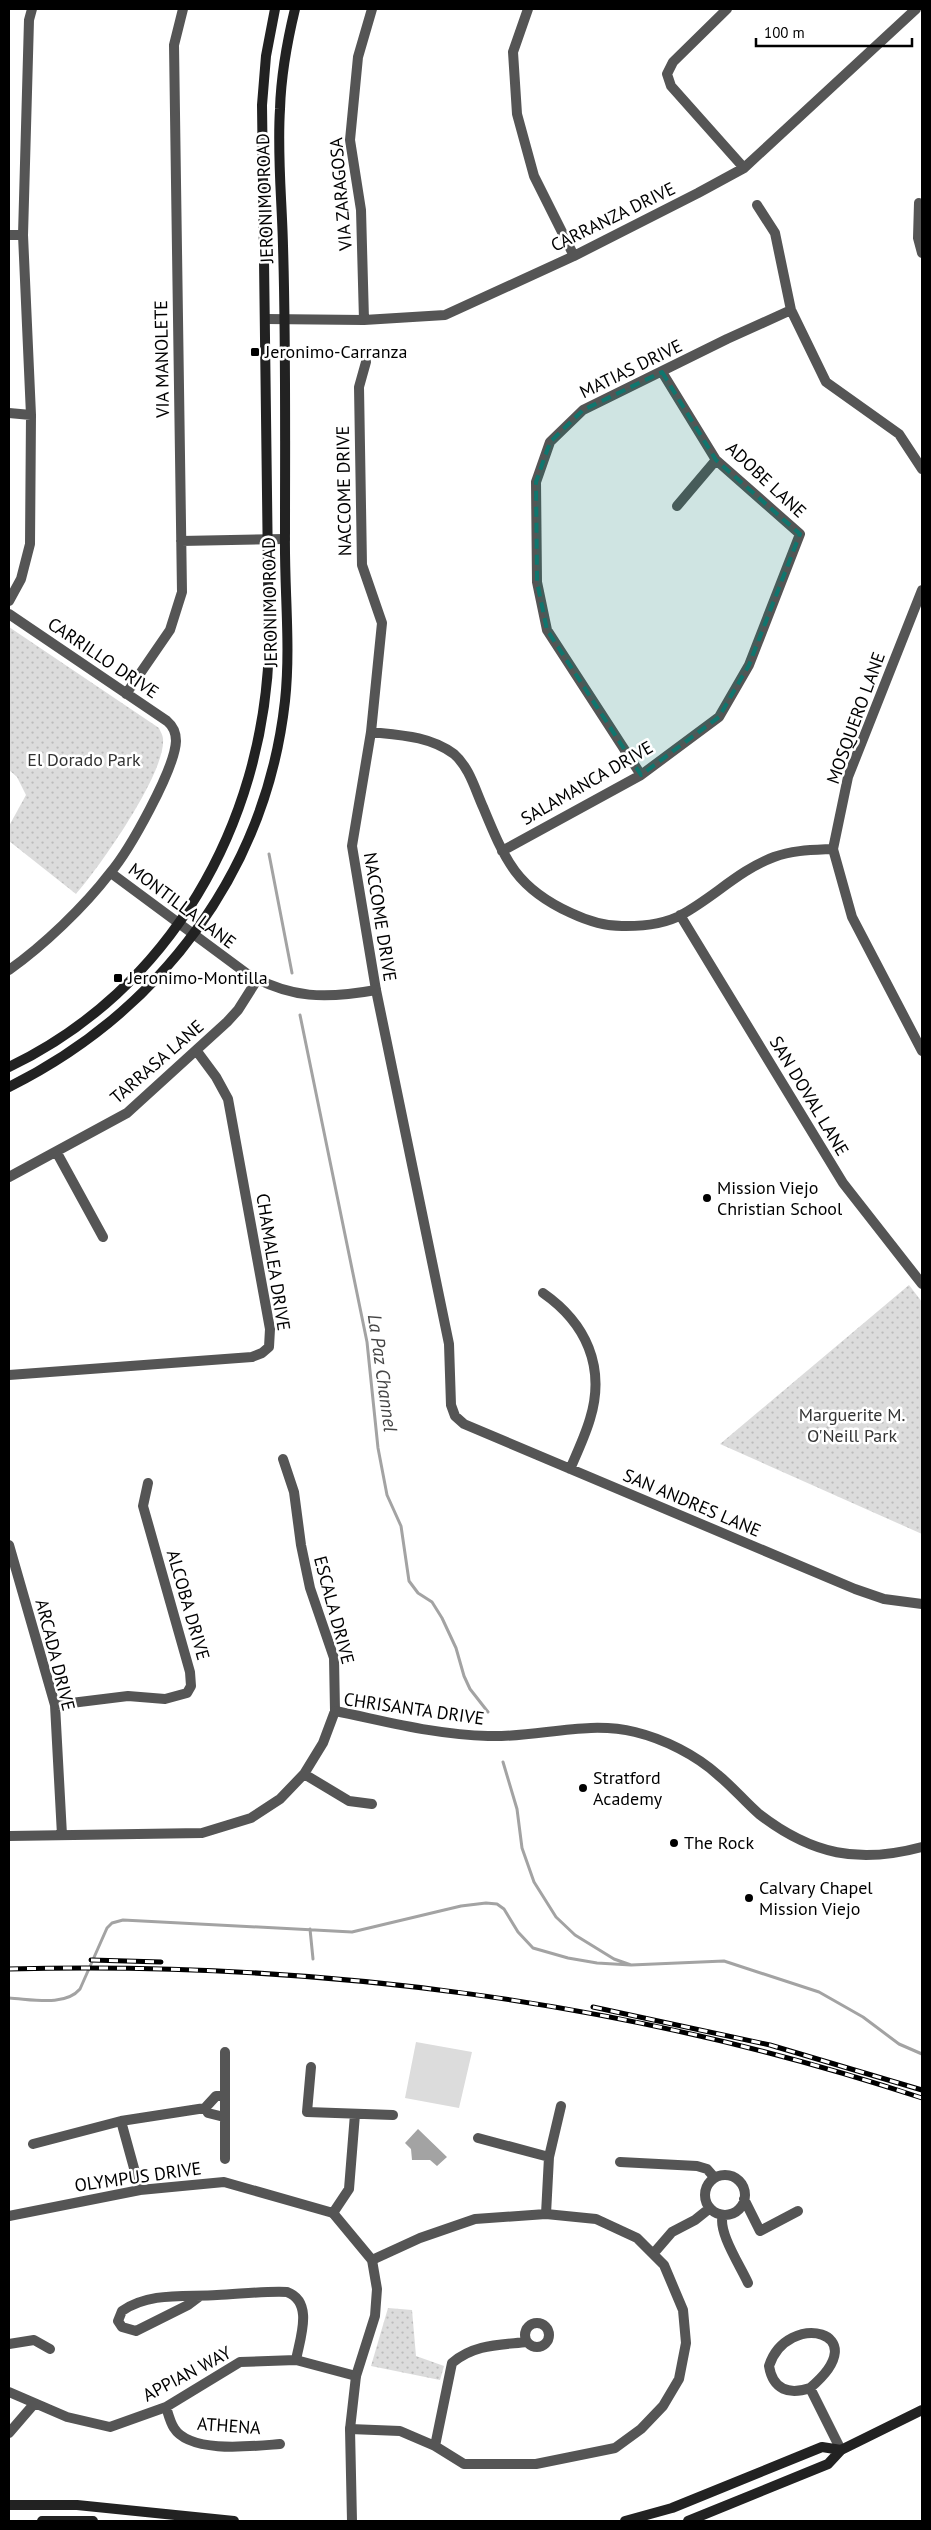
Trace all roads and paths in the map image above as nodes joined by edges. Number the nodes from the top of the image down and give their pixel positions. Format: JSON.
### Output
{"nodes":[{"id":1,"x":32,"y":9,"type":"edge"},
{"id":2,"x":183,"y":9,"type":"edge"},
{"id":3,"x":275,"y":9,"type":"edge"},
{"id":4,"x":295,"y":9,"type":"edge"},
{"id":5,"x":372,"y":9,"type":"edge"},
{"id":6,"x":528,"y":9,"type":"edge"},
{"id":7,"x":728,"y":9,"type":"edge"},
{"id":8,"x":916,"y":9,"type":"edge"},
{"id":9,"x":744,"y":168,"type":"junction"},
{"id":10,"x":919,"y":203,"type":"dead end"},
{"id":11,"x":757,"y":205,"type":"dead end"},
{"id":12,"x":9,"y":235,"type":"edge"},
{"id":13,"x":24,"y":235,"type":"junction"},
{"id":14,"x":922,"y":253,"type":"edge"},
{"id":15,"x":574,"y":256,"type":"junction"},
{"id":16,"x":791,"y":310,"type":"junction"},
{"id":17,"x":266,"y":319,"type":"junction"},
{"id":18,"x":284,"y":319,"type":"junction"},
{"id":19,"x":364,"y":320,"type":"junction"},
{"id":20,"x":366,"y":362,"type":"dead end"},
{"id":21,"x":662,"y":372,"type":"junction"},
{"id":22,"x":9,"y":413,"type":"edge"},
{"id":23,"x":31,"y":415,"type":"junction"},
{"id":24,"x":716,"y":460,"type":"junction"},
{"id":25,"x":922,"y":469,"type":"edge"},
{"id":26,"x":677,"y":506,"type":"dead end"},
{"id":27,"x":800,"y":534,"type":"joint"},
{"id":28,"x":266,"y":539,"type":"junction"},
{"id":29,"x":284,"y":539,"type":"junction"},
{"id":30,"x":181,"y":541,"type":"junction"},
{"id":31,"x":922,"y":590,"type":"edge"},
{"id":32,"x":9,"y":601,"type":"edge"},
{"id":33,"x":9,"y":614,"type":"edge"},
{"id":34,"x":126,"y":694,"type":"junction"},
{"id":35,"x":371,"y":732,"type":"junction"},
{"id":36,"x":641,"y":775,"type":"junction"},
{"id":37,"x":833,"y":849,"type":"junction"},
{"id":38,"x":502,"y":851,"type":"junction"},
{"id":39,"x":111,"y":873,"type":"junction"},
{"id":40,"x":680,"y":915,"type":"junction"},
{"id":41,"x":178,"y":924,"type":"junction"},
{"id":42,"x":194,"y":935,"type":"junction"},
{"id":43,"x":9,"y":970,"type":"edge"},
{"id":44,"x":257,"y":980,"type":"junction"},
{"id":45,"x":376,"y":990,"type":"junction"},
{"id":46,"x":196,"y":1050,"type":"junction"},
{"id":47,"x":922,"y":1051,"type":"edge"},
{"id":48,"x":9,"y":1068,"type":"edge"},
{"id":49,"x":9,"y":1087,"type":"edge"},
{"id":50,"x":57,"y":1153,"type":"junction"},
{"id":51,"x":9,"y":1177,"type":"edge"},
{"id":52,"x":102,"y":1237,"type":"dead end"},
{"id":53,"x":922,"y":1284,"type":"edge"},
{"id":54,"x":544,"y":1293,"type":"dead end"},
{"id":55,"x":9,"y":1376,"type":"edge"},
{"id":56,"x":454,"y":1416,"type":"joint"},
{"id":57,"x":283,"y":1459,"type":"dead end"},
{"id":58,"x":570,"y":1469,"type":"junction"},
{"id":59,"x":148,"y":1483,"type":"dead end"},
{"id":60,"x":9,"y":1545,"type":"edge"},
{"id":61,"x":922,"y":1604,"type":"edge"},
{"id":62,"x":55,"y":1705,"type":"junction"},
{"id":63,"x":335,"y":1712,"type":"junction"},
{"id":64,"x":304,"y":1774,"type":"junction"},
{"id":65,"x":372,"y":1804,"type":"dead end"},
{"id":66,"x":62,"y":1835,"type":"junction"},
{"id":67,"x":9,"y":1836,"type":"edge"},
{"id":68,"x":922,"y":1847,"type":"edge"},
{"id":69,"x":225,"y":2052,"type":"dead end"},
{"id":70,"x":311,"y":2067,"type":"dead end"},
{"id":71,"x":224,"y":2096,"type":"junction"},
{"id":72,"x":561,"y":2106,"type":"dead end"},
{"id":73,"x":205,"y":2108,"type":"junction"},
{"id":74,"x":355,"y":2114,"type":"junction"},
{"id":75,"x":393,"y":2115,"type":"dead end"},
{"id":76,"x":224,"y":2117,"type":"junction"},
{"id":77,"x":120,"y":2121,"type":"junction"},
{"id":78,"x":478,"y":2138,"type":"dead end"},
{"id":79,"x":33,"y":2144,"type":"dead end"},
{"id":80,"x":549,"y":2157,"type":"junction"},
{"id":81,"x":225,"y":2159,"type":"dead end"},
{"id":82,"x":620,"y":2162,"type":"dead end"},
{"id":83,"x":714,"y":2177,"type":"junction"},
{"id":84,"x":140,"y":2190,"type":"junction"},
{"id":85,"x":744,"y":2199,"type":"junction"},
{"id":86,"x":710,"y":2208,"type":"junction"},
{"id":87,"x":798,"y":2212,"type":"dead end"},
{"id":88,"x":333,"y":2213,"type":"junction"},
{"id":89,"x":546,"y":2214,"type":"junction"},
{"id":90,"x":723,"y":2215,"type":"junction"},
{"id":91,"x":9,"y":2216,"type":"edge"},
{"id":92,"x":652,"y":2254,"type":"junction"},
{"id":93,"x":372,"y":2260,"type":"junction"},
{"id":94,"x":748,"y":2283,"type":"dead end"},
{"id":95,"x":200,"y":2296,"type":"junction"},
{"id":96,"x":527,"y":2342,"type":"dead end"},
{"id":97,"x":9,"y":2344,"type":"edge"},
{"id":98,"x":50,"y":2349,"type":"dead end"},
{"id":99,"x":296,"y":2360,"type":"junction"},
{"id":100,"x":356,"y":2376,"type":"junction"},
{"id":101,"x":810,"y":2388,"type":"junction"},
{"id":102,"x":9,"y":2392,"type":"edge"},
{"id":103,"x":34,"y":2404,"type":"junction"},
{"id":104,"x":166,"y":2407,"type":"junction"},
{"id":105,"x":922,"y":2410,"type":"edge"},
{"id":106,"x":350,"y":2429,"type":"junction"},
{"id":107,"x":9,"y":2433,"type":"edge"},
{"id":108,"x":280,"y":2444,"type":"dead end"},
{"id":109,"x":435,"y":2446,"type":"junction"},
{"id":110,"x":840,"y":2450,"type":"junction"},
{"id":111,"x":9,"y":2505,"type":"edge"},
{"id":112,"x":42,"y":2521,"type":"edge"},
{"id":113,"x":93,"y":2521,"type":"edge"},
{"id":114,"x":234,"y":2521,"type":"edge"},
{"id":115,"x":352,"y":2521,"type":"edge"},
{"id":116,"x":625,"y":2521,"type":"edge"},
{"id":117,"x":688,"y":2521,"type":"edge"}],
"edges":[{"from":1,"to":13,"type":"street"},
{"from":2,"to":30,"type":"street","name":"VIA MANOLETE"},
{"from":3,"to":17,"type":"main road","name":"JERONIMO ROAD"},
{"from":4,"to":18,"type":"main road","name":"JERONIMO ROAD"},
{"from":5,"to":19,"type":"street","name":"VIA ZARAGOSA"},
{"from":6,"to":15,"type":"street"},
{"from":7,"to":9,"type":"street"},
{"from":8,"to":9,"type":"street","name":"CARRANZA DRIVE"},
{"from":9,"to":15,"type":"street","name":"CARRANZA DRIVE"},
{"from":10,"to":14,"type":"street"},
{"from":11,"to":16,"type":"street"},
{"from":12,"to":13,"type":"street"},
{"from":13,"to":23,"type":"street"},
{"from":15,"to":19,"type":"street","name":"CARRANZA DRIVE"},
{"from":16,"to":21,"type":"street","name":"MATIAS DRIVE"},
{"from":16,"to":25,"type":"street"},
{"from":17,"to":18,"type":"street","name":"CARRANZA DRIVE"},
{"from":17,"to":28,"type":"main road","name":"JERONIMO ROAD"},
{"from":18,"to":19,"type":"street","name":"CARRANZA DRIVE"},
{"from":18,"to":29,"type":"main road","name":"JERONIMO ROAD"},
{"from":20,"to":35,"type":"street","name":"NACCOME DRIVE"},
{"from":21,"to":24,"type":"street","name":"ADOBE LANE"},
{"from":21,"to":36,"type":"street","name":"MATIAS DRIVE"},
{"from":22,"to":23,"type":"street"},
{"from":23,"to":32,"type":"street"},
{"from":24,"to":26,"type":"street"},
{"from":24,"to":27,"type":"street","name":"ADOBE LANE"},
{"from":27,"to":36,"type":"street","name":"SALAMANCA DRIVE"},
{"from":28,"to":29,"type":"street"},
{"from":28,"to":30,"type":"street"},
{"from":28,"to":41,"type":"main road","name":"JERONIMO ROAD"},
{"from":29,"to":42,"type":"main road","name":"JERONIMO ROAD"},
{"from":30,"to":34,"type":"street","name":"VIA MANOLETE"},
{"from":31,"to":37,"type":"street","name":"MOSQUERO LANE"},
{"from":33,"to":34,"type":"street","name":"CARRILLO DRIVE"},
{"from":34,"to":39,"type":"street","name":"CARRILLO DRIVE"},
{"from":35,"to":38,"type":"street"},
{"from":35,"to":45,"type":"street","name":"NACCOME DRIVE"},
{"from":36,"to":38,"type":"street","name":"SALAMANCA DRIVE"},
{"from":37,"to":40,"type":"street"},
{"from":37,"to":47,"type":"street","name":"MOSQUERO LANE"},
{"from":38,"to":40,"type":"street"},
{"from":39,"to":41,"type":"street","name":"MONTILLA LANE"},
{"from":39,"to":43,"type":"street"},
{"from":40,"to":53,"type":"street","name":"SAN DOVAL LANE"},
{"from":41,"to":42,"type":"street","name":"MONTILLA LANE"},
{"from":41,"to":48,"type":"main road","name":"JERONIMO ROAD"},
{"from":42,"to":44,"type":"street","name":"MONTILLA LANE"},
{"from":42,"to":49,"type":"main road","name":"JERONIMO ROAD"},
{"from":44,"to":45,"type":"street","name":"MONTILLA LANE"},
{"from":44,"to":46,"type":"street","name":"TARRASA LANE"},
{"from":45,"to":56,"type":"street","name":"NACCOME DRIVE"},
{"from":46,"to":50,"type":"street","name":"TARRASA LANE"},
{"from":46,"to":55,"type":"street","name":"CHAMALEA DRIVE"},
{"from":50,"to":51,"type":"street","name":"TARRASA LANE"},
{"from":50,"to":52,"type":"street"},
{"from":54,"to":58,"type":"street"},
{"from":56,"to":58,"type":"street","name":"SAN ANDRES LANE"},
{"from":57,"to":63,"type":"street","name":"ESCALA DRIVE"},
{"from":58,"to":61,"type":"street","name":"SAN ANDRES LANE"},
{"from":59,"to":62,"type":"street","name":"ALCOBA DRIVE"},
{"from":60,"to":62,"type":"street","name":"ARCADA DRIVE"},
{"from":62,"to":66,"type":"street","name":"ARCADA DRIVE"},
{"from":63,"to":64,"type":"street","name":"CHRISANTA DRIVE"},
{"from":63,"to":68,"type":"street","name":"CHRISANTA DRIVE"},
{"from":64,"to":65,"type":"street"},
{"from":64,"to":66,"type":"street","name":"CHRISANTA DRIVE"},
{"from":66,"to":67,"type":"street","name":"CHRISANTA DRIVE"},
{"from":69,"to":71,"type":"street"},
{"from":70,"to":74,"type":"street"},
{"from":71,"to":73,"type":"street"},
{"from":71,"to":76,"type":"street"},
{"from":72,"to":80,"type":"street"},
{"from":73,"to":76,"type":"street"},
{"from":73,"to":77,"type":"street"},
{"from":74,"to":75,"type":"street"},
{"from":74,"to":88,"type":"street"},
{"from":76,"to":81,"type":"street"},
{"from":77,"to":79,"type":"street"},
{"from":77,"to":84,"type":"street"},
{"from":78,"to":80,"type":"street"},
{"from":80,"to":89,"type":"street"},
{"from":82,"to":83,"type":"street"},
{"from":83,"to":85,"type":"street"},
{"from":83,"to":86,"type":"street"},
{"from":84,"to":88,"type":"street","name":"OLYMPUS DRIVE"},
{"from":84,"to":91,"type":"street","name":"OLYMPUS DRIVE"},
{"from":85,"to":87,"type":"street"},
{"from":85,"to":90,"type":"street"},
{"from":86,"to":90,"type":"street"},
{"from":86,"to":92,"type":"street"},
{"from":88,"to":93,"type":"street"},
{"from":89,"to":92,"type":"street"},
{"from":89,"to":93,"type":"street"},
{"from":90,"to":94,"type":"street"},
{"from":92,"to":109,"type":"street"},
{"from":93,"to":100,"type":"street"},
{"from":95,"to":95,"type":"street"},
{"from":95,"to":99,"type":"street"},
{"from":96,"to":109,"type":"street"},
{"from":97,"to":98,"type":"street"},
{"from":99,"to":100,"type":"street","name":"APPIAN WAY"},
{"from":99,"to":104,"type":"street","name":"APPIAN WAY"},
{"from":100,"to":106,"type":"street"},
{"from":101,"to":101,"type":"street"},
{"from":101,"to":110,"type":"street"},
{"from":102,"to":103,"type":"street","name":"APPIAN WAY"},
{"from":103,"to":104,"type":"street","name":"APPIAN WAY"},
{"from":103,"to":107,"type":"street"},
{"from":104,"to":108,"type":"street","name":"ATHENA"},
{"from":105,"to":110,"type":"main road"},
{"from":106,"to":109,"type":"street"},
{"from":106,"to":115,"type":"street"},
{"from":110,"to":116,"type":"main road"},
{"from":110,"to":117,"type":"main road"},
{"from":111,"to":114,"type":"main road"},
{"from":112,"to":113,"type":"main road"}]}
